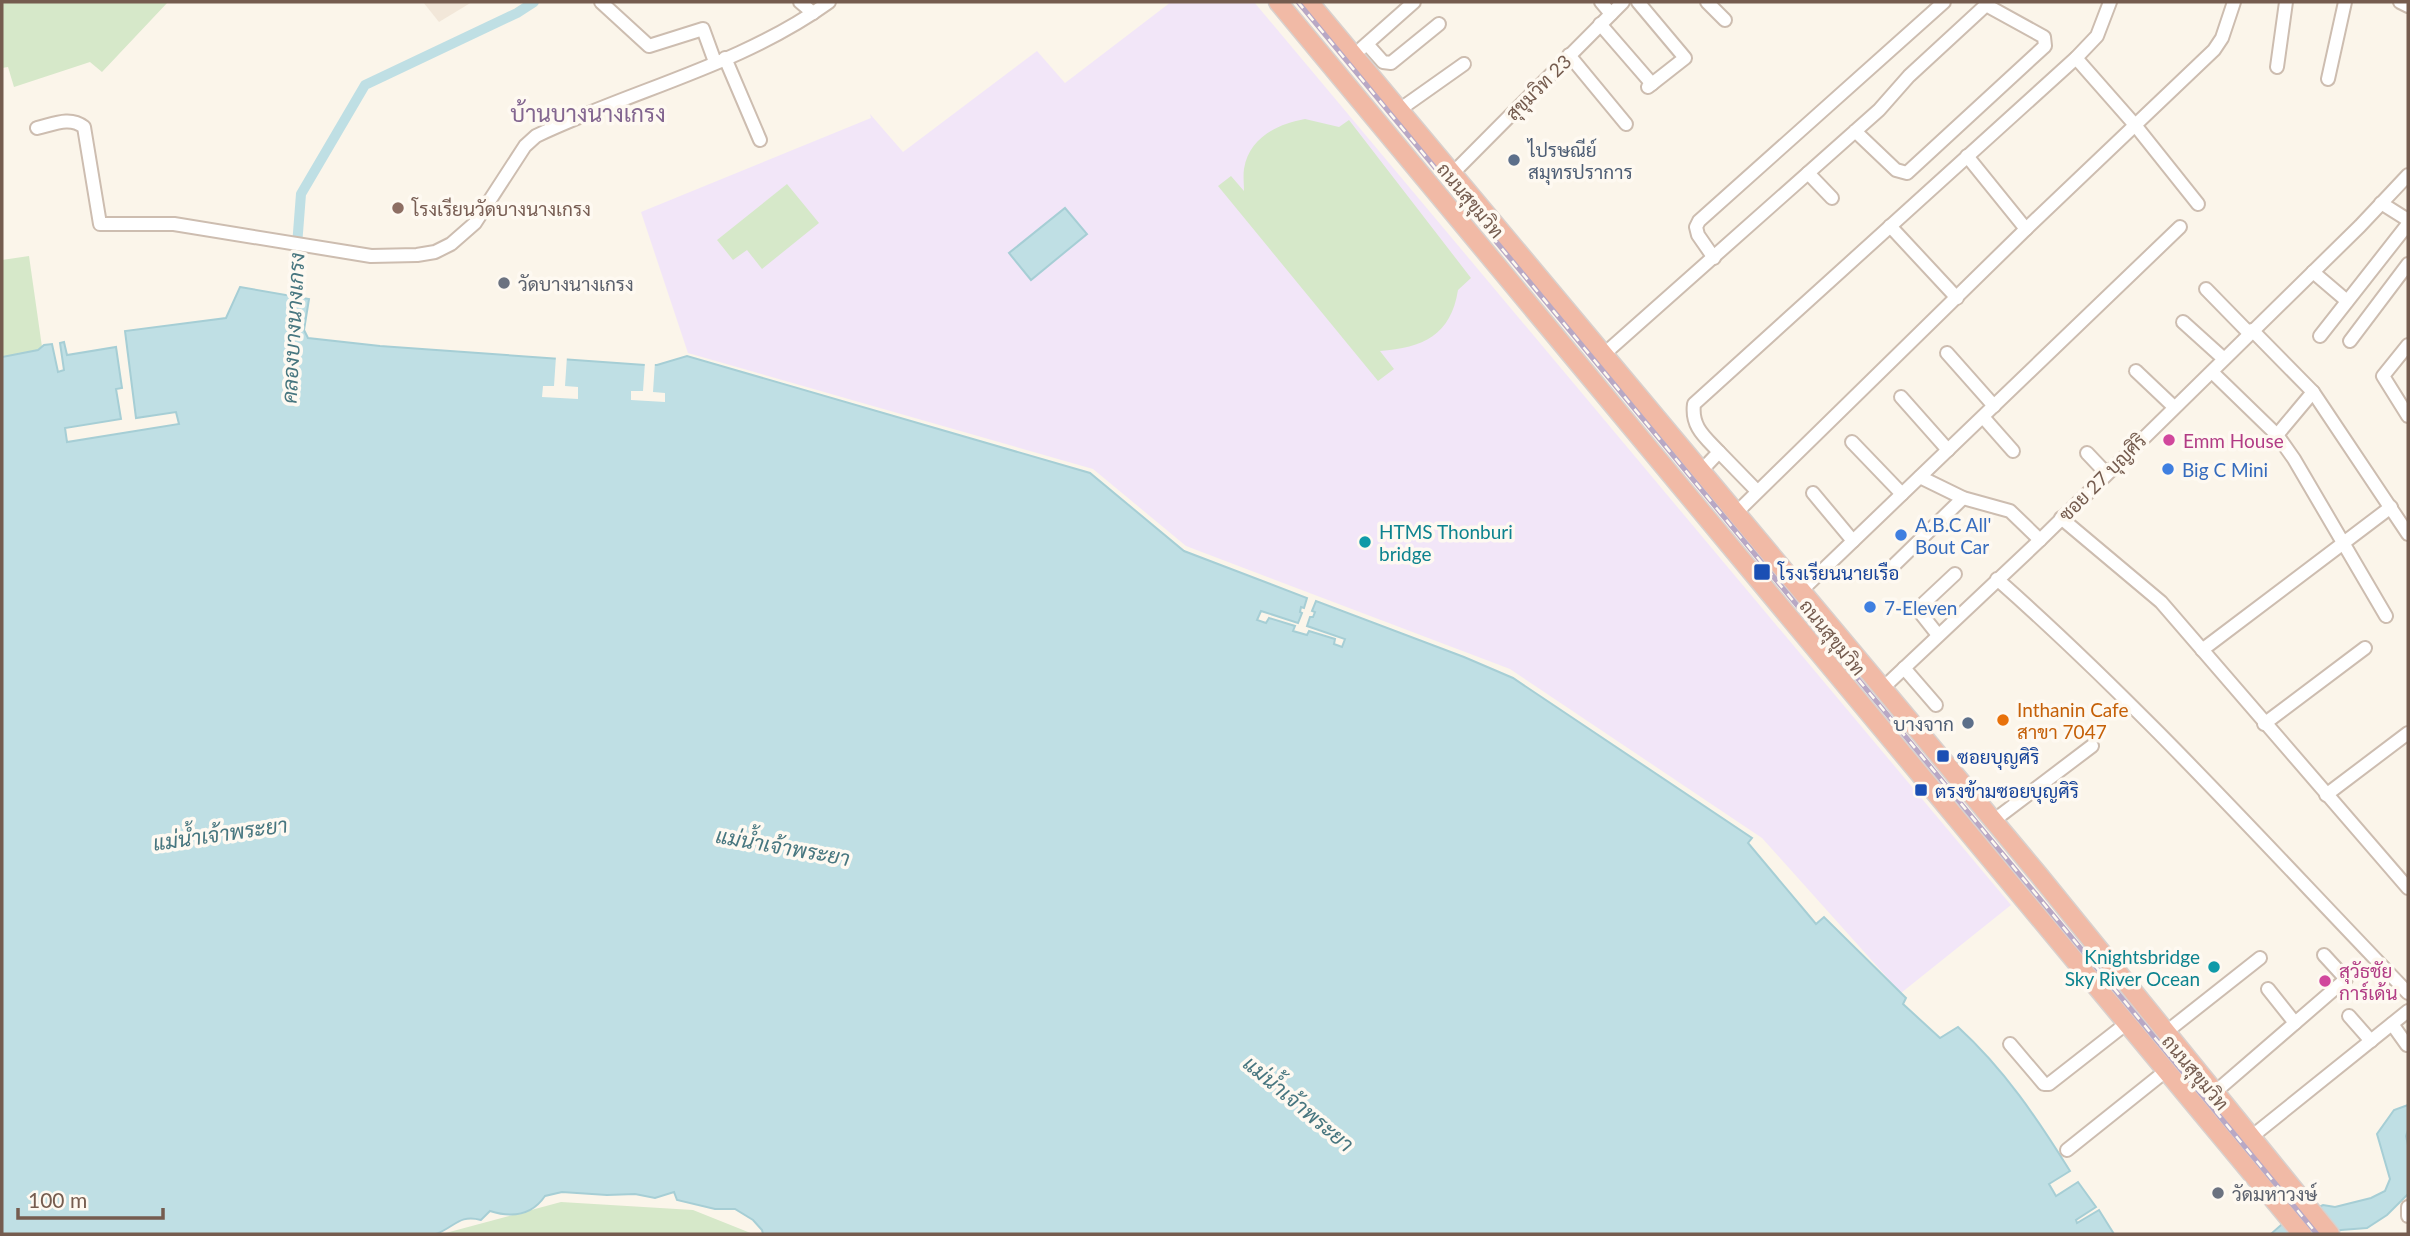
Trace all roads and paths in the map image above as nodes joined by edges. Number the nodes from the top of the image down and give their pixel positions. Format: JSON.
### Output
{"nodes":[{"id":1,"x":601,"y":2,"type":"edge"},
{"id":2,"x":800,"y":2,"type":"edge"},
{"id":3,"x":829,"y":2,"type":"edge"},
{"id":4,"x":1278,"y":2,"type":"edge"},
{"id":5,"x":1309,"y":2,"type":"edge"},
{"id":6,"x":1415,"y":2,"type":"edge"},
{"id":7,"x":1601,"y":2,"type":"edge"},
{"id":8,"x":1623,"y":2,"type":"edge"},
{"id":9,"x":1639,"y":2,"type":"edge"},
{"id":10,"x":1707,"y":2,"type":"edge"},
{"id":11,"x":1944,"y":2,"type":"edge"},
{"id":12,"x":2110,"y":2,"type":"edge"},
{"id":13,"x":2234,"y":2,"type":"edge"},
{"id":14,"x":2286,"y":2,"type":"edge"},
{"id":15,"x":2345,"y":2,"type":"edge"},
{"id":16,"x":2400,"y":2,"type":"edge"},
{"id":17,"x":2408,"y":6,"type":"edge"},
{"id":18,"x":813,"y":13,"type":"junction"},
{"id":19,"x":1611,"y":13,"type":"junction"},
{"id":20,"x":1725,"y":20,"type":"dead end"},
{"id":21,"x":1439,"y":24,"type":"dead end"},
{"id":22,"x":1600,"y":24,"type":"junction"},
{"id":23,"x":1361,"y":50,"type":"junction"},
{"id":24,"x":1569,"y":55,"type":"junction"},
{"id":25,"x":2076,"y":58,"type":"junction"},
{"id":26,"x":720,"y":60,"type":"junction"},
{"id":27,"x":1464,"y":64,"type":"dead end"},
{"id":28,"x":2277,"y":67,"type":"dead end"},
{"id":29,"x":2328,"y":79,"type":"dead end"},
{"id":30,"x":1399,"y":110,"type":"junction"},
{"id":31,"x":1626,"y":124,"type":"dead end"},
{"id":32,"x":2134,"y":125,"type":"junction"},
{"id":33,"x":37,"y":128,"type":"dead end"},
{"id":34,"x":1855,"y":131,"type":"junction"},
{"id":35,"x":760,"y":140,"type":"dead end"},
{"id":36,"x":1967,"y":156,"type":"junction"},
{"id":37,"x":1453,"y":173,"type":"junction"},
{"id":38,"x":1808,"y":173,"type":"junction"},
{"id":39,"x":2408,"y":175,"type":"edge"},
{"id":40,"x":1832,"y":198,"type":"dead end"},
{"id":41,"x":2381,"y":203,"type":"junction"},
{"id":42,"x":2198,"y":204,"type":"dead end"},
{"id":43,"x":2408,"y":222,"type":"edge"},
{"id":44,"x":1890,"y":226,"type":"junction"},
{"id":45,"x":2180,"y":227,"type":"dead end"},
{"id":46,"x":2026,"y":229,"type":"junction"},
{"id":47,"x":1714,"y":258,"type":"junction"},
{"id":48,"x":2408,"y":264,"type":"edge"},
{"id":49,"x":2313,"y":272,"type":"junction"},
{"id":50,"x":2206,"y":289,"type":"dead end"},
{"id":51,"x":1957,"y":298,"type":"junction"},
{"id":52,"x":2347,"y":301,"type":"junction"},
{"id":53,"x":2183,"y":323,"type":"dead end"},
{"id":54,"x":2251,"y":332,"type":"junction"},
{"id":55,"x":2320,"y":336,"type":"dead end"},
{"id":56,"x":2350,"y":341,"type":"dead end"},
{"id":57,"x":2408,"y":345,"type":"edge"},
{"id":58,"x":1947,"y":353,"type":"dead end"},
{"id":59,"x":1603,"y":355,"type":"junction"},
{"id":60,"x":2224,"y":359,"type":"junction"},
{"id":61,"x":2136,"y":371,"type":"dead end"},
{"id":62,"x":2212,"y":372,"type":"junction"},
{"id":63,"x":2313,"y":392,"type":"junction"},
{"id":64,"x":1640,"y":397,"type":"junction"},
{"id":65,"x":1901,"y":397,"type":"dead end"},
{"id":66,"x":1994,"y":406,"type":"junction"},
{"id":67,"x":1616,"y":407,"type":"junction"},
{"id":68,"x":2174,"y":407,"type":"junction"},
{"id":69,"x":1653,"y":412,"type":"junction"},
{"id":70,"x":2408,"y":416,"type":"edge"},
{"id":71,"x":1983,"y":417,"type":"junction"},
{"id":72,"x":2277,"y":435,"type":"junction"},
{"id":73,"x":1642,"y":438,"type":"junction"},
{"id":74,"x":1852,"y":442,"type":"dead end"},
{"id":75,"x":1948,"y":450,"type":"junction"},
{"id":76,"x":2013,"y":451,"type":"dead end"},
{"id":77,"x":1720,"y":452,"type":"junction"},
{"id":78,"x":2087,"y":453,"type":"dead end"},
{"id":79,"x":1702,"y":470,"type":"junction"},
{"id":80,"x":2106,"y":473,"type":"junction"},
{"id":81,"x":1920,"y":477,"type":"junction"},
{"id":82,"x":1757,"y":491,"type":"junction"},
{"id":83,"x":1813,"y":494,"type":"dead end"},
{"id":84,"x":1902,"y":494,"type":"junction"},
{"id":85,"x":1963,"y":498,"type":"junction"},
{"id":86,"x":2391,"y":507,"type":"junction"},
{"id":87,"x":1736,"y":513,"type":"junction"},
{"id":88,"x":2061,"y":518,"type":"junction"},
{"id":89,"x":2408,"y":534,"type":"edge"},
{"id":90,"x":2040,"y":540,"type":"junction"},
{"id":91,"x":1853,"y":541,"type":"junction"},
{"id":92,"x":2342,"y":543,"type":"junction"},
{"id":93,"x":1886,"y":573,"type":"dead end"},
{"id":94,"x":1955,"y":574,"type":"dead end"},
{"id":95,"x":1997,"y":579,"type":"junction"},
{"id":96,"x":1801,"y":591,"type":"junction"},
{"id":97,"x":2386,"y":616,"type":"dead end"},
{"id":98,"x":1938,"y":635,"type":"junction"},
{"id":99,"x":2365,"y":648,"type":"dead end"},
{"id":100,"x":2202,"y":650,"type":"junction"},
{"id":101,"x":1904,"y":667,"type":"junction"},
{"id":102,"x":1882,"y":688,"type":"junction"},
{"id":103,"x":1936,"y":705,"type":"dead end"},
{"id":104,"x":2264,"y":724,"type":"junction"},
{"id":105,"x":2408,"y":733,"type":"edge"},
{"id":106,"x":2092,"y":746,"type":"dead end"},
{"id":107,"x":2326,"y":795,"type":"junction"},
{"id":108,"x":1993,"y":821,"type":"junction"},
{"id":109,"x":2408,"y":888,"type":"edge"},
{"id":110,"x":2094,"y":943,"type":"junction"},
{"id":111,"x":2324,"y":955,"type":"dead end"},
{"id":112,"x":2260,"y":958,"type":"dead end"},
{"id":113,"x":2074,"y":960,"type":"junction"},
{"id":114,"x":2268,"y":989,"type":"dead end"},
{"id":115,"x":2408,"y":993,"type":"edge"},
{"id":116,"x":2408,"y":1011,"type":"edge"},
{"id":117,"x":2349,"y":1016,"type":"dead end"},
{"id":118,"x":2127,"y":1023,"type":"junction"},
{"id":119,"x":2295,"y":1023,"type":"junction"},
{"id":120,"x":2392,"y":1024,"type":"junction"},
{"id":121,"x":2165,"y":1033,"type":"junction"},
{"id":122,"x":2371,"y":1041,"type":"junction"},
{"id":123,"x":2010,"y":1044,"type":"dead end"},
{"id":124,"x":2407,"y":1045,"type":"edge"},
{"id":125,"x":2167,"y":1070,"type":"junction"},
{"id":126,"x":2214,"y":1093,"type":"junction"},
{"id":127,"x":2250,"y":1138,"type":"junction"},
{"id":128,"x":2067,"y":1150,"type":"dead end"},
{"id":129,"x":2408,"y":1207,"type":"edge"},
{"id":130,"x":2408,"y":1216,"type":"edge"},
{"id":131,"x":2302,"y":1234,"type":"edge"},
{"id":132,"x":2330,"y":1234,"type":"edge"}],
"edges":[{"from":1,"to":26,"type":"street"},
{"from":2,"to":18,"type":"street"},
{"from":3,"to":18,"type":"street"},
{"from":4,"to":67,"type":"highway","name":"ถนนสุขุมวิท"},
{"from":5,"to":23,"type":"highway","name":"ถนนสุขุมวิท"},
{"from":6,"to":23,"type":"street"},
{"from":7,"to":19,"type":"street"},
{"from":8,"to":19,"type":"street","name":"สุขุมวิท 23"},
{"from":9,"to":22,"type":"street"},
{"from":10,"to":20,"type":"street"},
{"from":11,"to":47,"type":"street"},
{"from":12,"to":25,"type":"street"},
{"from":13,"to":32,"type":"street"},
{"from":14,"to":28,"type":"street"},
{"from":15,"to":29,"type":"street"},
{"from":16,"to":17,"type":"street"},
{"from":18,"to":26,"type":"street"},
{"from":19,"to":22,"type":"street","name":"สุขุมวิท 23"},
{"from":21,"to":23,"type":"street"},
{"from":22,"to":24,"type":"street","name":"สุขุมวิท 23"},
{"from":23,"to":30,"type":"highway","name":"ถนนสุขุมวิท"},
{"from":24,"to":31,"type":"street"},
{"from":24,"to":37,"type":"street","name":"สุขุมวิท 23"},
{"from":25,"to":32,"type":"street"},
{"from":25,"to":36,"type":"street"},
{"from":26,"to":33,"type":"street"},
{"from":26,"to":35,"type":"street"},
{"from":27,"to":30,"type":"street"},
{"from":30,"to":37,"type":"highway","name":"ถนนสุขุมวิท"},
{"from":32,"to":42,"type":"street"},
{"from":32,"to":46,"type":"street"},
{"from":34,"to":34,"type":"street"},
{"from":34,"to":38,"type":"street"},
{"from":36,"to":44,"type":"street"},
{"from":36,"to":46,"type":"street"},
{"from":37,"to":59,"type":"highway","name":"ถนนสุขุมวิท"},
{"from":38,"to":40,"type":"street"},
{"from":38,"to":47,"type":"street"},
{"from":39,"to":41,"type":"street","name":"ซอย 27 บุญศิริ"},
{"from":41,"to":43,"type":"street"},
{"from":41,"to":49,"type":"street","name":"ซอย 27 บุญศิริ"},
{"from":43,"to":52,"type":"street"},
{"from":44,"to":51,"type":"street"},
{"from":44,"to":77,"type":"street"},
{"from":45,"to":66,"type":"street"},
{"from":46,"to":51,"type":"street"},
{"from":47,"to":59,"type":"street"},
{"from":48,"to":56,"type":"street"},
{"from":49,"to":52,"type":"street"},
{"from":49,"to":54,"type":"street","name":"ซอย 27 บุญศิริ"},
{"from":50,"to":54,"type":"street"},
{"from":51,"to":82,"type":"street"},
{"from":52,"to":55,"type":"street"},
{"from":53,"to":60,"type":"street"},
{"from":54,"to":60,"type":"street","name":"ซอย 27 บุญศิริ"},
{"from":54,"to":63,"type":"street"},
{"from":57,"to":70,"type":"street"},
{"from":58,"to":66,"type":"street"},
{"from":59,"to":64,"type":"highway","name":"ถนนสุขุมวิท"},
{"from":60,"to":62,"type":"street","name":"ซอย 27 บุญศิริ"},
{"from":61,"to":68,"type":"street"},
{"from":62,"to":68,"type":"street","name":"ซอย 27 บุญศิริ"},
{"from":62,"to":72,"type":"street"},
{"from":63,"to":72,"type":"street"},
{"from":63,"to":86,"type":"street"},
{"from":64,"to":67,"type":"highway"},
{"from":64,"to":69,"type":"highway","name":"ถนนสุขุมวิท"},
{"from":65,"to":75,"type":"street"},
{"from":66,"to":71,"type":"street"},
{"from":67,"to":73,"type":"highway","name":"ถนนสุขุมวิท"},
{"from":68,"to":80,"type":"street","name":"ซอย 27 บุญศิริ"},
{"from":69,"to":73,"type":"highway"},
{"from":69,"to":79,"type":"highway","name":"ถนนสุขุมวิท"},
{"from":71,"to":75,"type":"street"},
{"from":71,"to":76,"type":"street"},
{"from":72,"to":92,"type":"street"},
{"from":73,"to":113,"type":"highway","name":"ถนนสุขุมวิท"},
{"from":74,"to":84,"type":"street"},
{"from":75,"to":81,"type":"street"},
{"from":77,"to":79,"type":"street"},
{"from":77,"to":82,"type":"street"},
{"from":78,"to":80,"type":"street"},
{"from":79,"to":87,"type":"highway","name":"ถนนสุขุมวิท"},
{"from":80,"to":88,"type":"street","name":"ซอย 27 บุญศิริ"},
{"from":81,"to":84,"type":"street"},
{"from":81,"to":85,"type":"street"},
{"from":82,"to":87,"type":"street"},
{"from":83,"to":91,"type":"street"},
{"from":84,"to":91,"type":"street"},
{"from":85,"to":90,"type":"street"},
{"from":85,"to":93,"type":"street"},
{"from":86,"to":89,"type":"street"},
{"from":86,"to":92,"type":"street"},
{"from":87,"to":96,"type":"highway","name":"ถนนสุขุมวิท"},
{"from":88,"to":90,"type":"street","name":"ซอย 27 บุญศิริ"},
{"from":88,"to":100,"type":"street"},
{"from":90,"to":95,"type":"street","name":"ซอย 27 บุญศิริ"},
{"from":91,"to":96,"type":"street"},
{"from":92,"to":97,"type":"street"},
{"from":92,"to":100,"type":"street"},
{"from":94,"to":98,"type":"street"},
{"from":95,"to":98,"type":"street","name":"ซอย 27 บุญศิริ"},
{"from":95,"to":115,"type":"street"},
{"from":96,"to":102,"type":"highway","name":"ถนนสุขุมวิท"},
{"from":98,"to":101,"type":"street","name":"ซอย 27 บุญศิริ"},
{"from":99,"to":104,"type":"street"},
{"from":100,"to":104,"type":"street"},
{"from":101,"to":102,"type":"street","name":"ซอย 27 บุญศิริ"},
{"from":101,"to":103,"type":"street"},
{"from":102,"to":108,"type":"highway","name":"ถนนสุขุมวิท"},
{"from":104,"to":107,"type":"street"},
{"from":105,"to":107,"type":"street"},
{"from":106,"to":108,"type":"street"},
{"from":107,"to":109,"type":"street"},
{"from":108,"to":110,"type":"highway","name":"ถนนสุขุมวิท"},
{"from":110,"to":113,"type":"highway"},
{"from":110,"to":121,"type":"highway","name":"ถนนสุขุมวิท"},
{"from":111,"to":119,"type":"street"},
{"from":112,"to":121,"type":"street"},
{"from":113,"to":118,"type":"highway","name":"ถนนสุขุมวิท"},
{"from":114,"to":119,"type":"street"},
{"from":116,"to":120,"type":"street"},
{"from":117,"to":122,"type":"street"},
{"from":118,"to":123,"type":"street"},
{"from":118,"to":125,"type":"highway","name":"ถนนสุขุมวิท"},
{"from":119,"to":126,"type":"street"},
{"from":120,"to":122,"type":"street"},
{"from":120,"to":124,"type":"street"},
{"from":121,"to":126,"type":"highway","name":"ถนนสุขุมวิท"},
{"from":122,"to":127,"type":"street"},
{"from":125,"to":128,"type":"street"},
{"from":125,"to":131,"type":"highway","name":"ถนนสุขุมวิท"},
{"from":126,"to":127,"type":"highway","name":"ถนนสุขุมวิท"},
{"from":127,"to":132,"type":"highway","name":"ถนนสุขุมวิท"},
{"from":129,"to":130,"type":"street"}]}
